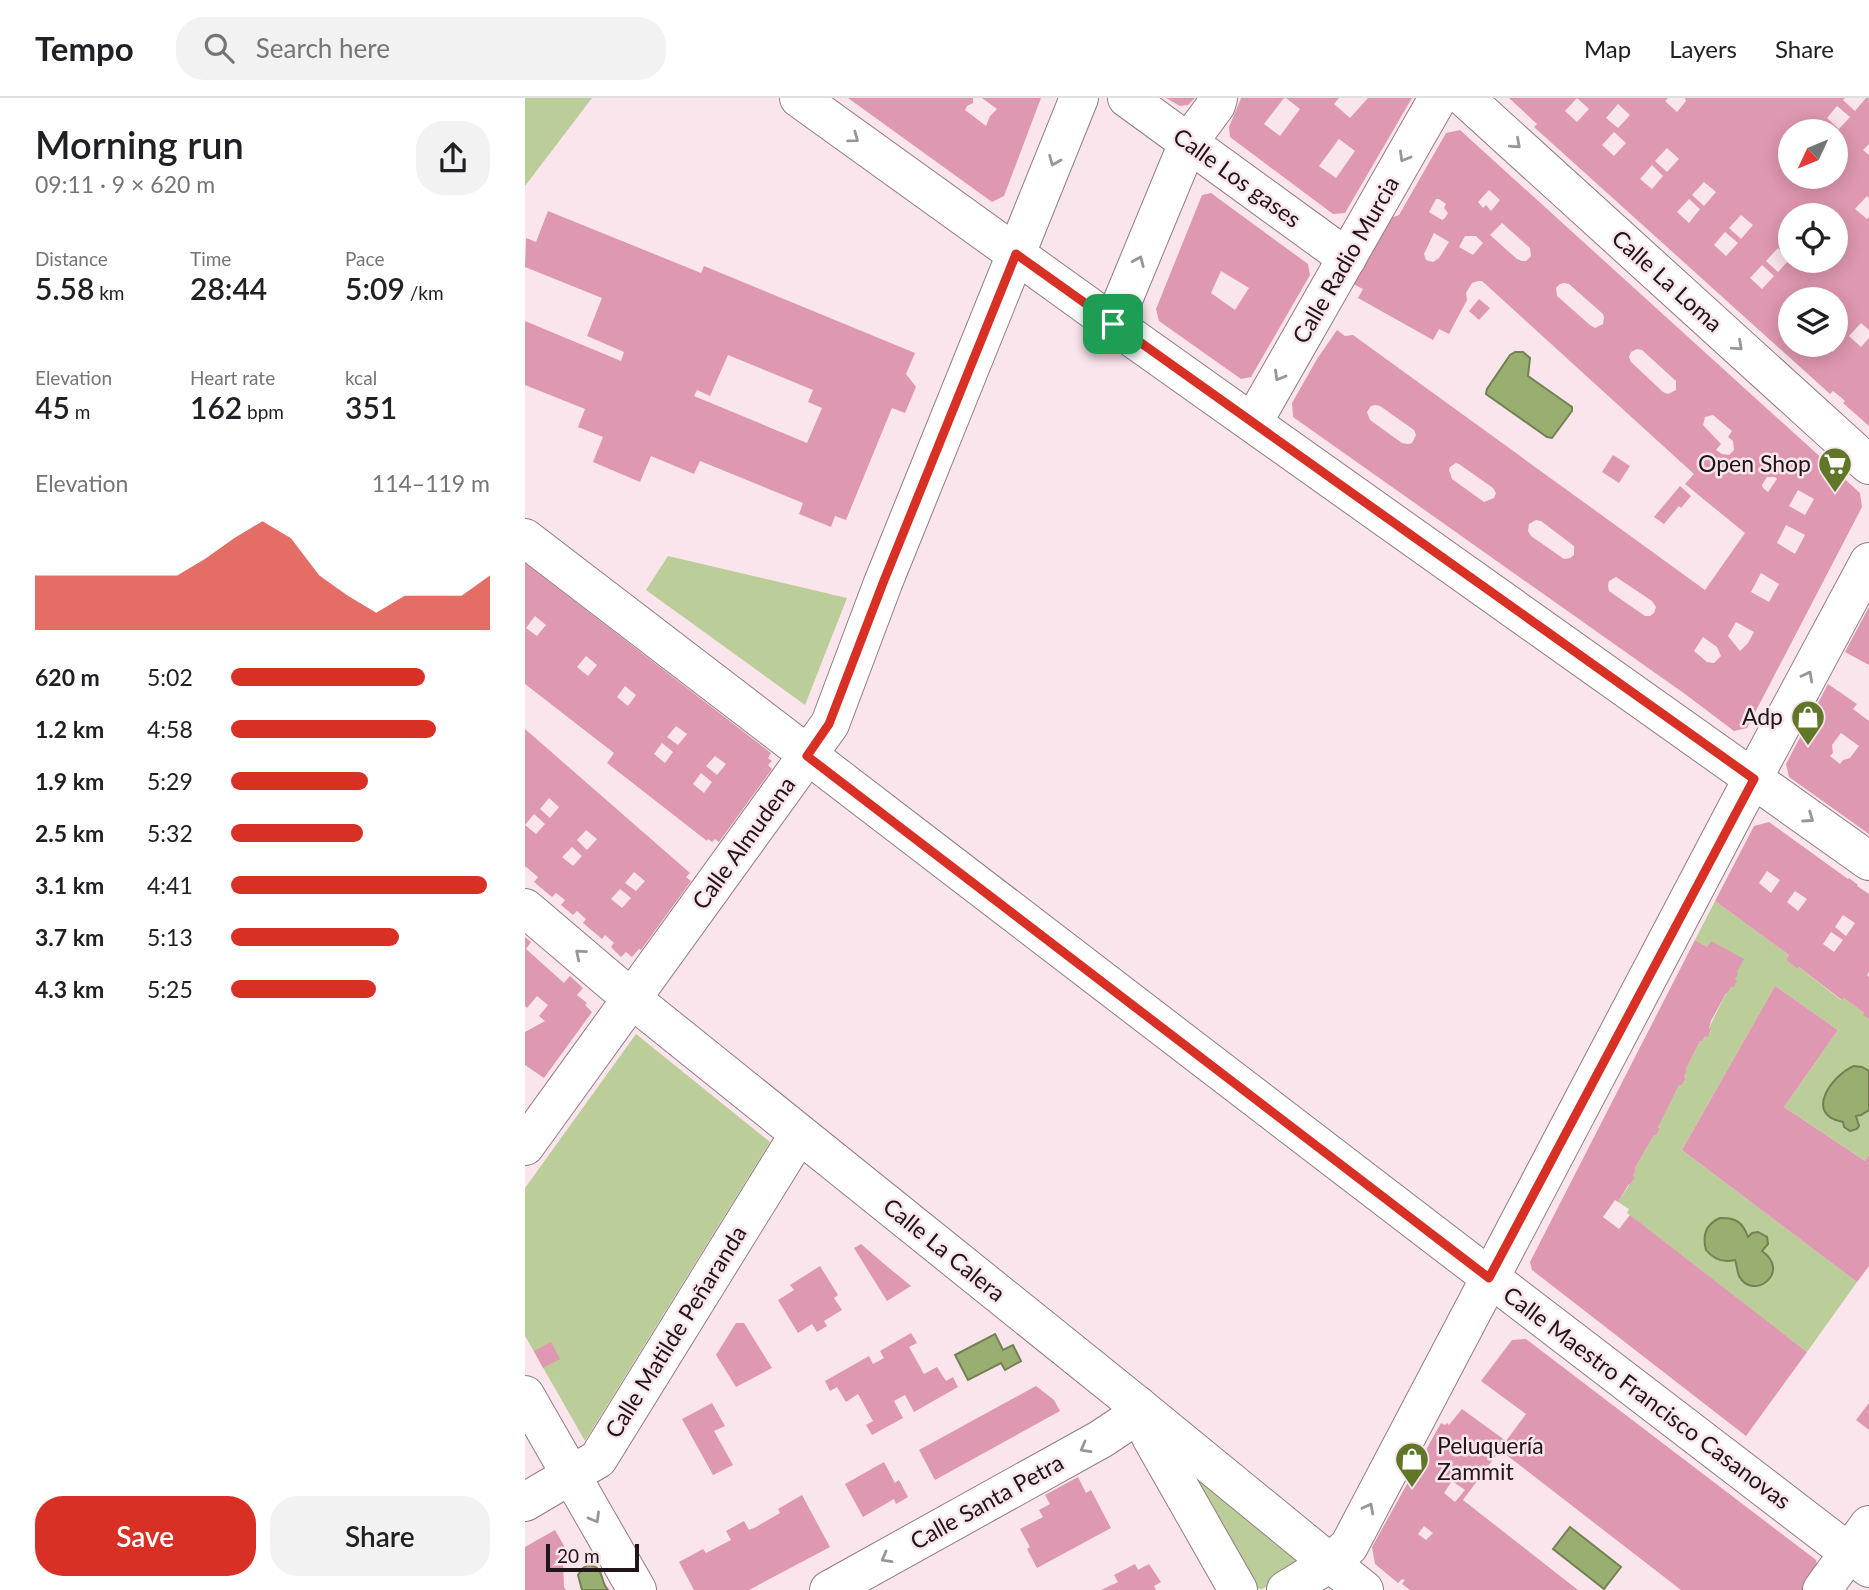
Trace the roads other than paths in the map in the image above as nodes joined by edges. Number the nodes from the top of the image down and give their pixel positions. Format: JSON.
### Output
{"nodes":[{"id":1,"x":799,"y":98,"type":"edge"},
{"id":2,"x":1079,"y":98,"type":"edge"},
{"id":3,"x":1127,"y":98,"type":"edge"},
{"id":4,"x":1218,"y":98,"type":"edge"},
{"id":5,"x":1438,"y":98,"type":"edge"},
{"id":6,"x":1465,"y":98,"type":"edge"},
{"id":7,"x":1188,"y":142,"type":"junction"},
{"id":8,"x":1016,"y":254,"type":"junction"},
{"id":9,"x":1347,"y":258,"type":"junction"},
{"id":10,"x":1113,"y":324,"type":"junction"},
{"id":11,"x":1253,"y":422,"type":"junction"},
{"id":12,"x":1869,"y":465,"type":"edge"},
{"id":13,"x":525,"y":538,"type":"edge"},
{"id":14,"x":1869,"y":562,"type":"edge"},
{"id":15,"x":807,"y":756,"type":"junction"},
{"id":16,"x":1754,"y":779,"type":"junction"},
{"id":17,"x":1869,"y":861,"type":"edge"},
{"id":18,"x":525,"y":908,"type":"edge"},
{"id":19,"x":632,"y":999,"type":"junction"},
{"id":20,"x":799,"y":1133,"type":"junction"},
{"id":21,"x":525,"y":1146,"type":"edge"},
{"id":22,"x":1489,"y":1278,"type":"junction"},
{"id":23,"x":525,"y":1395,"type":"edge"},
{"id":24,"x":1137,"y":1405,"type":"junction"},
{"id":25,"x":571,"y":1475,"type":"junction"},
{"id":26,"x":525,"y":1502,"type":"edge"},
{"id":27,"x":1862,"y":1548,"type":"edge"},
{"id":28,"x":1330,"y":1563,"type":"junction"},
{"id":29,"x":637,"y":1590,"type":"edge"},
{"id":30,"x":829,"y":1590,"type":"edge"},
{"id":31,"x":1238,"y":1590,"type":"edge"},
{"id":32,"x":1286,"y":1590,"type":"edge"},
{"id":33,"x":1364,"y":1590,"type":"edge"},
{"id":34,"x":1822,"y":1590,"type":"edge"}],
"edges":[{"from":1,"to":8,"type":"street","one_way":true},
{"from":2,"to":8,"type":"street","name":"Calle Almudena","one_way":true},
{"from":3,"to":7,"type":"street","name":"Calle Los gases"},
{"from":4,"to":7,"type":"street"},
{"from":5,"to":9,"type":"street","name":"Calle Radio Murcia","one_way":true},
{"from":6,"to":12,"type":"street","name":"Calle La Loma","one_way":true},
{"from":7,"to":9,"type":"street","name":"Calle Los gases"},
{"from":10,"to":7,"type":"street","one_way":true},
{"from":8,"to":10,"type":"street"},
{"from":8,"to":15,"type":"street","name":"Calle Almudena"},
{"from":9,"to":11,"type":"street","name":"Calle Radio Murcia","one_way":true},
{"from":10,"to":11,"type":"street"},
{"from":11,"to":16,"type":"street"},
{"from":13,"to":15,"type":"street","name":"Calle Maestro Francisco Casanovas"},
{"from":16,"to":14,"type":"street","one_way":true},
{"from":15,"to":19,"type":"street","name":"Calle Almudena"},
{"from":15,"to":22,"type":"street","name":"Calle Maestro Francisco Casanovas"},
{"from":16,"to":17,"type":"street","one_way":true},
{"from":16,"to":22,"type":"street"},
{"from":19,"to":18,"type":"street","name":"Calle La Calera","one_way":true},
{"from":19,"to":20,"type":"street","name":"Calle La Calera"},
{"from":19,"to":21,"type":"street","name":"Calle Almudena"},
{"from":20,"to":24,"type":"street","name":"Calle La Calera"},
{"from":20,"to":25,"type":"street","name":"Calle Matilde Peñaranda"},
{"from":22,"to":27,"type":"street","name":"Calle Maestro Francisco Casanovas"},
{"from":28,"to":22,"type":"street","one_way":true},
{"from":23,"to":25,"type":"street"},
{"from":24,"to":28,"type":"street","name":"Calle La Calera"},
{"from":24,"to":30,"type":"street","name":"Calle Santa Petra","one_way":true},
{"from":24,"to":31,"type":"street"},
{"from":25,"to":26,"type":"street","name":"Calle Matilde Peñaranda"},
{"from":25,"to":29,"type":"street","one_way":true},
{"from":27,"to":34,"type":"street"},
{"from":28,"to":32,"type":"street"},
{"from":28,"to":33,"type":"street","name":"Calle La Calera"}]}
